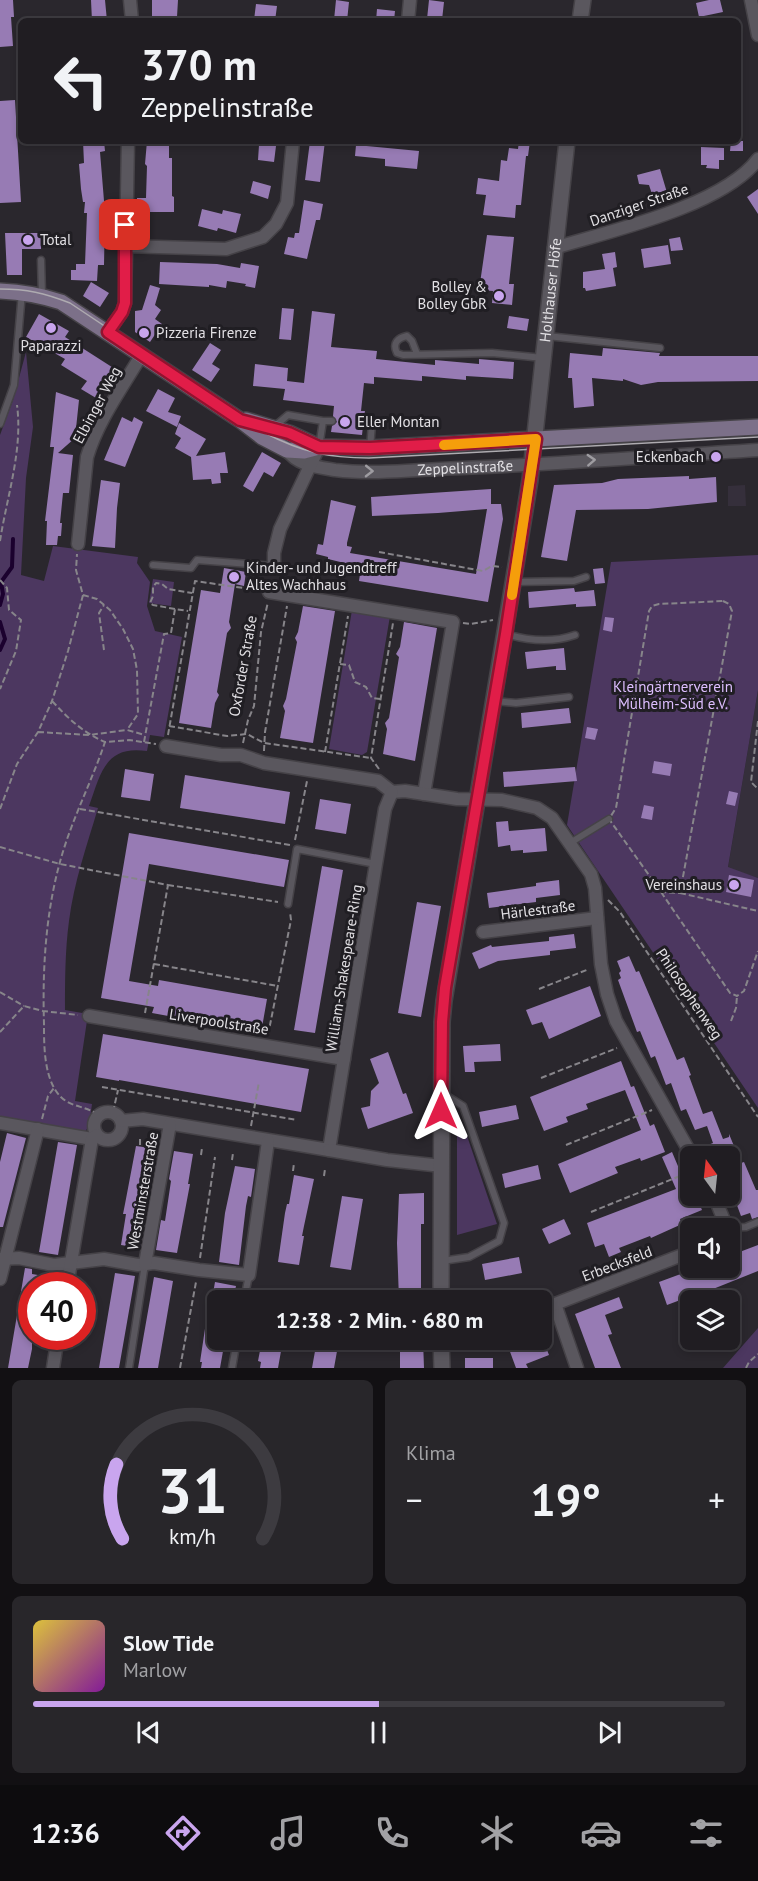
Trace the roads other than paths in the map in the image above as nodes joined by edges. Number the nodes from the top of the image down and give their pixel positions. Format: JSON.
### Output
{"nodes":[{"id":1,"x":130,"y":0,"type":"edge"},
{"id":2,"x":411,"y":0,"type":"edge"},
{"id":3,"x":583,"y":0,"type":"edge"},
{"id":4,"x":751,"y":0,"type":"edge"},
{"id":5,"x":132,"y":18,"type":"edge"},
{"id":6,"x":408,"y":18,"type":"edge"},
{"id":7,"x":580,"y":18,"type":"edge"},
{"id":8,"x":758,"y":35,"type":"edge"},
{"id":9,"x":128,"y":144,"type":"edge"},
{"id":10,"x":293,"y":144,"type":"edge"},
{"id":11,"x":567,"y":144,"type":"edge"},
{"id":12,"x":758,"y":159,"type":"edge"},
{"id":13,"x":124,"y":246,"type":"junction"},
{"id":14,"x":554,"y":248,"type":"junction"},
{"id":15,"x":41,"y":260,"type":"dead end"},
{"id":16,"x":0,"y":291,"type":"edge"},
{"id":17,"x":22,"y":292,"type":"junction"},
{"id":18,"x":42,"y":295,"type":"junction"},
{"id":19,"x":108,"y":332,"type":"junction"},
{"id":20,"x":547,"y":336,"type":"junction"},
{"id":21,"x":660,"y":348,"type":"dead end"},
{"id":22,"x":142,"y":354,"type":"junction"},
{"id":23,"x":417,"y":354,"type":"dead end"},
{"id":24,"x":544,"y":358,"type":"junction"},
{"id":25,"x":240,"y":420,"type":"junction"},
{"id":26,"x":324,"y":421,"type":"junction"},
{"id":27,"x":364,"y":421,"type":"dead end"},
{"id":28,"x":332,"y":422,"type":"dead end"},
{"id":29,"x":0,"y":424,"type":"edge"},
{"id":30,"x":758,"y":427,"type":"edge"},
{"id":31,"x":272,"y":428,"type":"junction"},
{"id":32,"x":536,"y":439,"type":"junction"},
{"id":33,"x":319,"y":447,"type":"junction"},
{"id":34,"x":370,"y":448,"type":"junction"},
{"id":35,"x":287,"y":450,"type":"junction"},
{"id":36,"x":758,"y":450,"type":"edge"},
{"id":37,"x":532,"y":464,"type":"junction"},
{"id":38,"x":311,"y":466,"type":"junction"},
{"id":39,"x":78,"y":544,"type":"road end"},
{"id":40,"x":153,"y":565,"type":"dead end"},
{"id":41,"x":273,"y":566,"type":"joint"},
{"id":42,"x":586,"y":577,"type":"dead end"},
{"id":43,"x":514,"y":582,"type":"junction"},
{"id":44,"x":269,"y":592,"type":"road end"},
{"id":45,"x":506,"y":634,"type":"junction"},
{"id":46,"x":575,"y":635,"type":"dead end"},
{"id":47,"x":569,"y":697,"type":"dead end"},
{"id":48,"x":494,"y":700,"type":"junction"},
{"id":49,"x":166,"y":746,"type":"road end"},
{"id":50,"x":392,"y":792,"type":"junction"},
{"id":51,"x":424,"y":794,"type":"junction"},
{"id":52,"x":477,"y":800,"type":"junction"},
{"id":53,"x":609,"y":819,"type":"road end"},
{"id":54,"x":570,"y":843,"type":"junction"},
{"id":55,"x":376,"y":864,"type":"junction"},
{"id":56,"x":288,"y":904,"type":"road end"},
{"id":57,"x":597,"y":918,"type":"junction"},
{"id":58,"x":483,"y":932,"type":"dead end"},
{"id":59,"x":89,"y":1016,"type":"road end"},
{"id":60,"x":344,"y":1059,"type":"junction"},
{"id":61,"x":441,"y":1093,"type":"junction"},
{"id":62,"x":117,"y":1117,"type":"junction"},
{"id":63,"x":0,"y":1123,"type":"edge"},
{"id":64,"x":170,"y":1124,"type":"junction"},
{"id":65,"x":38,"y":1129,"type":"junction"},
{"id":66,"x":94,"y":1137,"type":"junction"},
{"id":67,"x":268,"y":1141,"type":"junction"},
{"id":68,"x":686,"y":1146,"type":"edge"},
{"id":69,"x":329,"y":1150,"type":"junction"},
{"id":70,"x":441,"y":1166,"type":"junction"},
{"id":71,"x":758,"y":1222,"type":"edge"},
{"id":72,"x":740,"y":1227,"type":"edge"},
{"id":73,"x":680,"y":1256,"type":"edge"},
{"id":74,"x":3,"y":1259,"type":"edge"},
{"id":75,"x":442,"y":1261,"type":"junction"},
{"id":76,"x":71,"y":1262,"type":"junction"},
{"id":77,"x":146,"y":1264,"type":"junction"},
{"id":78,"x":69,"y":1272,"type":"edge"},
{"id":79,"x":249,"y":1275,"type":"junction"},
{"id":80,"x":0,"y":1279,"type":"edge"},
{"id":81,"x":246,"y":1290,"type":"edge"},
{"id":82,"x":441,"y":1290,"type":"edge"},
{"id":83,"x":555,"y":1304,"type":"junction"},
{"id":84,"x":552,"y":1305,"type":"edge"},
{"id":85,"x":56,"y":1350,"type":"edge"},
{"id":86,"x":235,"y":1350,"type":"edge"},
{"id":87,"x":441,"y":1350,"type":"edge"},
{"id":88,"x":53,"y":1368,"type":"edge"},
{"id":89,"x":129,"y":1368,"type":"edge"},
{"id":90,"x":232,"y":1368,"type":"edge"},
{"id":91,"x":442,"y":1368,"type":"edge"},
{"id":92,"x":577,"y":1368,"type":"edge"}],
"edges":[{"from":1,"to":5,"type":"street"},
{"from":2,"to":6,"type":"street"},
{"from":3,"to":7,"type":"street"},
{"from":4,"to":8,"type":"street"},
{"from":9,"to":13,"type":"street"},
{"from":10,"to":13,"type":"street"},
{"from":11,"to":14,"type":"street","name":"Holthauser Höfe"},
{"from":12,"to":14,"type":"street","name":"Danziger Straße"},
{"from":13,"to":19,"type":"street"},
{"from":14,"to":20,"type":"street","name":"Holthauser Höfe"},
{"from":15,"to":18,"type":"lane"},
{"from":16,"to":17,"type":"main road","name":"Zeppelinstraße"},
{"from":17,"to":18,"type":"main road","name":"Zeppelinstraße"},
{"from":17,"to":29,"type":"lane"},
{"from":18,"to":19,"type":"main road","name":"Zeppelinstraße"},
{"from":19,"to":22,"type":"main road","name":"Zeppelinstraße"},
{"from":20,"to":21,"type":"lane"},
{"from":20,"to":24,"type":"street","name":"Holthauser Höfe"},
{"from":22,"to":25,"type":"main road","name":"Zeppelinstraße"},
{"from":22,"to":39,"type":"street","name":"Elbinger Weg"},
{"from":23,"to":24,"type":"lane"},
{"from":24,"to":32,"type":"street","name":"Holthauser Höfe"},
{"from":25,"to":31,"type":"main road","name":"Zeppelinstraße"},
{"from":25,"to":35,"type":"main road","name":"Zeppelinstraße"},
{"from":26,"to":28,"type":"lane"},
{"from":26,"to":31,"type":"lane"},
{"from":26,"to":33,"type":"lane"},
{"from":27,"to":34,"type":"lane"},
{"from":30,"to":32,"type":"main road","name":"Zeppelinstraße"},
{"from":31,"to":33,"type":"main road","name":"Zeppelinstraße"},
{"from":32,"to":34,"type":"main road","name":"Zeppelinstraße"},
{"from":32,"to":37,"type":"street","name":"Holthauser Höfe"},
{"from":33,"to":34,"type":"main road","name":"Zeppelinstraße"},
{"from":33,"to":35,"type":"main road","name":"Zeppelinstraße"},
{"from":33,"to":38,"type":"street"},
{"from":35,"to":38,"type":"street","name":"Zeppelinstraße"},
{"from":37,"to":36,"type":"street","name":"Zeppelinstraße","one_way":true},
{"from":38,"to":37,"type":"street","name":"Zeppelinstraße","one_way":true},
{"from":37,"to":43,"type":"street","name":"Holthauser Höfe"},
{"from":38,"to":41,"type":"street"},
{"from":40,"to":41,"type":"lane"},
{"from":42,"to":43,"type":"lane"},
{"from":43,"to":45,"type":"street","name":"Holthauser Höfe"},
{"from":44,"to":51,"type":"street"},
{"from":45,"to":46,"type":"lane"},
{"from":45,"to":48,"type":"street","name":"Holthauser Höfe"},
{"from":47,"to":48,"type":"lane"},
{"from":48,"to":52,"type":"street","name":"Holthauser Höfe"},
{"from":49,"to":50,"type":"street"},
{"from":50,"to":51,"type":"street"},
{"from":50,"to":55,"type":"street","name":"William-Shakespeare-Ring"},
{"from":51,"to":52,"type":"street"},
{"from":52,"to":54,"type":"street","name":"Härlestraße"},
{"from":52,"to":61,"type":"street","name":"Holthauser Höfe"},
{"from":53,"to":54,"type":"lane"},
{"from":54,"to":57,"type":"street","name":"Härlestraße"},
{"from":55,"to":56,"type":"lane"},
{"from":55,"to":60,"type":"street","name":"William-Shakespeare-Ring"},
{"from":57,"to":58,"type":"street","name":"Härlestraße"},
{"from":57,"to":68,"type":"street","name":"Härlestraße"},
{"from":59,"to":60,"type":"street","name":"Liverpoolstraße"},
{"from":60,"to":69,"type":"street","name":"William-Shakespeare-Ring"},
{"from":61,"to":70,"type":"street","name":"Holthauser Höfe"},
{"from":61,"to":75,"type":"lane"},
{"from":62,"to":64,"type":"street"},
{"from":62,"to":66,"type":"street"},
{"from":62,"to":66,"type":"street"},
{"from":63,"to":65,"type":"street"},
{"from":64,"to":67,"type":"street"},
{"from":64,"to":77,"type":"street","name":"Westminsterstraße"},
{"from":65,"to":66,"type":"street"},
{"from":65,"to":74,"type":"street"},
{"from":66,"to":76,"type":"street"},
{"from":67,"to":69,"type":"street"},
{"from":67,"to":79,"type":"street"},
{"from":69,"to":70,"type":"street"},
{"from":70,"to":75,"type":"street","name":"Holthauser Höfe"},
{"from":71,"to":72,"type":"lane"},
{"from":73,"to":83,"type":"street","name":"Erbecksfeld"},
{"from":74,"to":76,"type":"street","name":"Westminsterstraße"},
{"from":74,"to":80,"type":"street"},
{"from":75,"to":82,"type":"street","name":"Holthauser Höfe"},
{"from":76,"to":77,"type":"street","name":"Westminsterstraße"},
{"from":76,"to":78,"type":"street"},
{"from":77,"to":79,"type":"street","name":"Westminsterstraße"},
{"from":77,"to":89,"type":"lane","name":"Westminsterstraße"},
{"from":79,"to":81,"type":"lane"},
{"from":83,"to":84,"type":"street","name":"Erbecksfeld"},
{"from":83,"to":92,"type":"street"},
{"from":85,"to":88,"type":"street"},
{"from":86,"to":90,"type":"lane"},
{"from":87,"to":91,"type":"street"}]}
